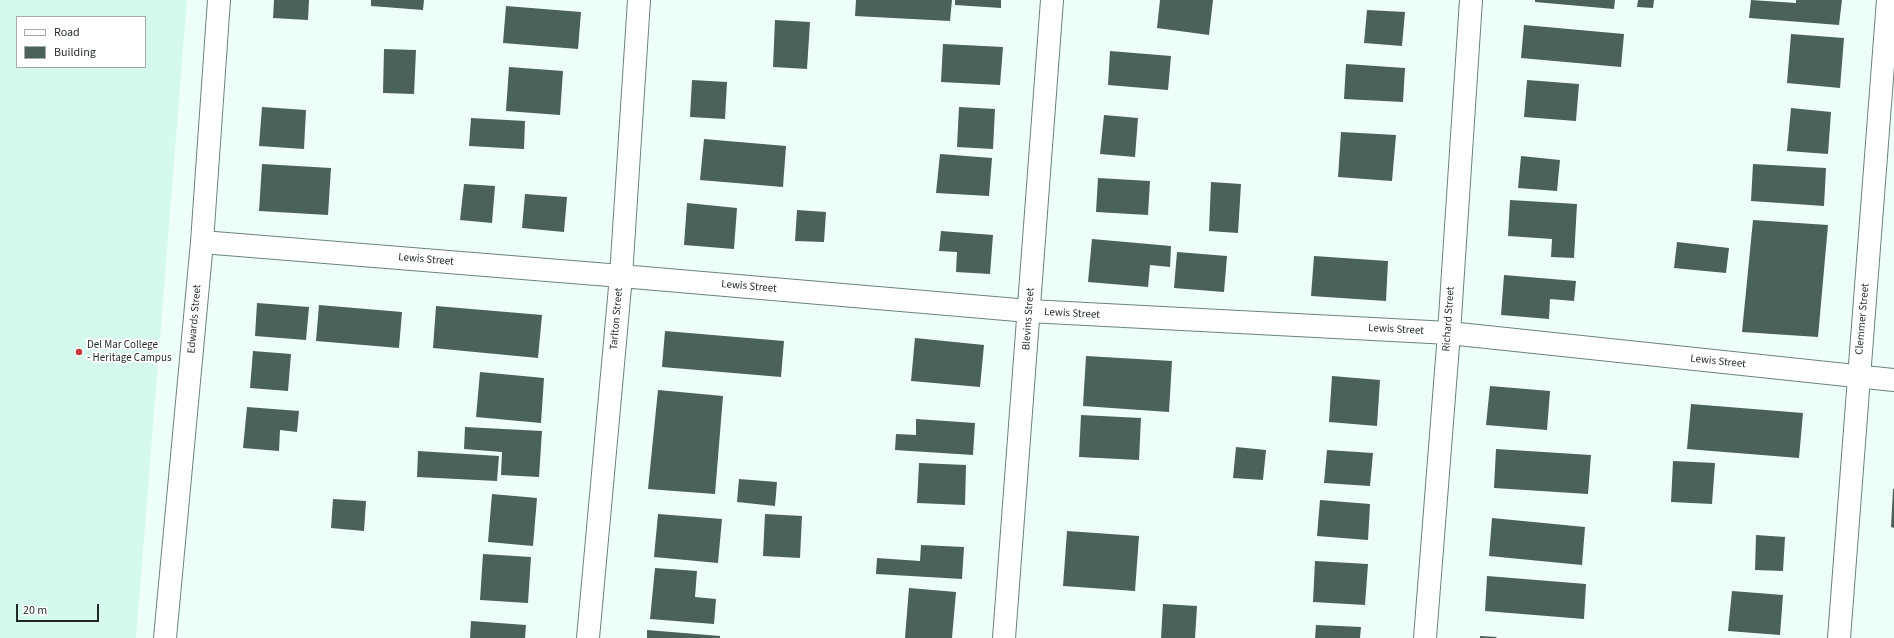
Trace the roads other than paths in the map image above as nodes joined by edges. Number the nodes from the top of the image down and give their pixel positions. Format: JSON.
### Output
{"nodes":[{"id":1,"x":219,"y":0,"type":"edge"},
{"id":2,"x":640,"y":0,"type":"edge"},
{"id":3,"x":1052,"y":0,"type":"edge"},
{"id":4,"x":1471,"y":0,"type":"edge"},
{"id":5,"x":1888,"y":0,"type":"edge"},
{"id":6,"x":202,"y":242,"type":"junction"},
{"id":7,"x":621,"y":276,"type":"junction"},
{"id":8,"x":1029,"y":312,"type":"junction"},
{"id":9,"x":1449,"y":333,"type":"junction"},
{"id":10,"x":1858,"y":378,"type":"junction"},
{"id":11,"x":1894,"y":380,"type":"edge"},
{"id":12,"x":166,"y":638,"type":"edge"},
{"id":13,"x":588,"y":638,"type":"edge"},
{"id":14,"x":1004,"y":638,"type":"edge"},
{"id":15,"x":1424,"y":638,"type":"edge"},
{"id":16,"x":1839,"y":638,"type":"edge"}],
"edges":[{"from":1,"to":6,"type":"street","name":"Edwards Street"},
{"from":2,"to":7,"type":"street","name":"Tarlton Street"},
{"from":3,"to":8,"type":"street","name":"Blevins Street"},
{"from":4,"to":9,"type":"street","name":"Richard Street"},
{"from":5,"to":10,"type":"street","name":"Clemmer Street"},
{"from":6,"to":7,"type":"street","name":"Lewis Street"},
{"from":6,"to":12,"type":"street","name":"Edwards Street"},
{"from":7,"to":8,"type":"street","name":"Lewis Street"},
{"from":7,"to":13,"type":"street","name":"Tarlton Street"},
{"from":8,"to":9,"type":"street","name":"Lewis Street"},
{"from":8,"to":14,"type":"street","name":"Blevins Street"},
{"from":9,"to":10,"type":"street","name":"Lewis Street"},
{"from":9,"to":15,"type":"street","name":"Richard Street"},
{"from":10,"to":11,"type":"street","name":"Lewis Street"},
{"from":10,"to":16,"type":"street","name":"Clemmer Street"}]}
